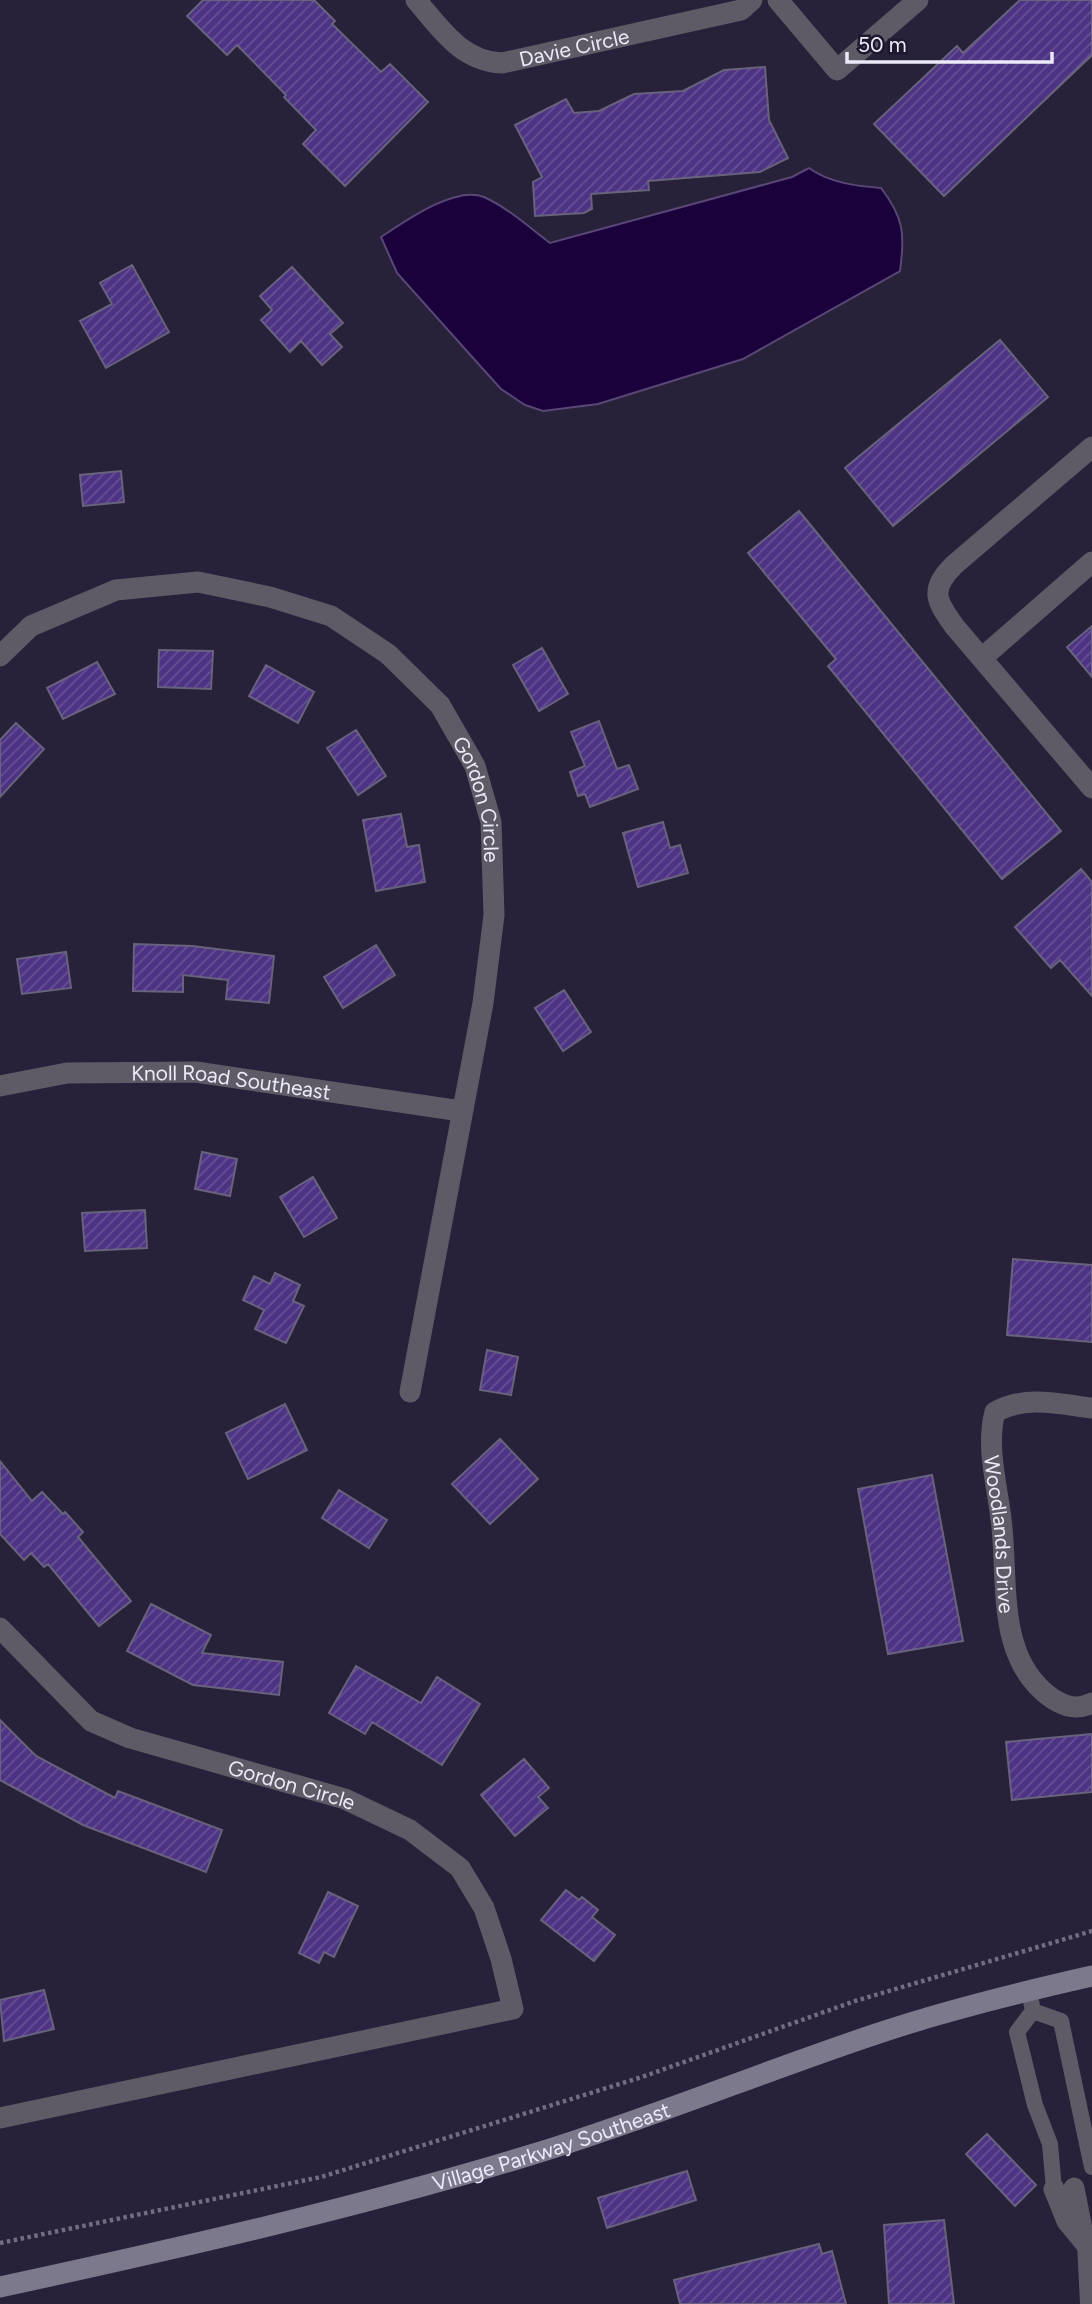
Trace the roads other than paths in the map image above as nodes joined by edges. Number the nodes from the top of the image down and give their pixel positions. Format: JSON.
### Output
{"nodes":[{"id":1,"x":416,"y":0,"type":"edge"},
{"id":2,"x":751,"y":0,"type":"edge"},
{"id":3,"x":918,"y":0,"type":"edge"},
{"id":4,"x":791,"y":4,"type":"edge"},
{"id":5,"x":1092,"y":447,"type":"edge"},
{"id":6,"x":1092,"y":562,"type":"edge"},
{"id":7,"x":0,"y":656,"type":"edge"},
{"id":8,"x":983,"y":657,"type":"junction"},
{"id":9,"x":1092,"y":788,"type":"edge"},
{"id":10,"x":0,"y":1086,"type":"edge"},
{"id":11,"x":461,"y":1111,"type":"junction"},
{"id":12,"x":410,"y":1392,"type":"dead end"},
{"id":13,"x":1092,"y":1408,"type":"edge"},
{"id":14,"x":0,"y":1628,"type":"edge"},
{"id":15,"x":1092,"y":1703,"type":"edge"},
{"id":16,"x":1092,"y":1976,"type":"edge"},
{"id":17,"x":1031,"y":2001,"type":"junction"},
{"id":18,"x":0,"y":2118,"type":"edge"},
{"id":19,"x":1092,"y":2167,"type":"edge"},
{"id":20,"x":1064,"y":2188,"type":"joint"},
{"id":21,"x":1092,"y":2216,"type":"edge"},
{"id":22,"x":1085,"y":2243,"type":"junction"},
{"id":23,"x":0,"y":2287,"type":"edge"},
{"id":24,"x":1088,"y":2304,"type":"edge"}],
"edges":[{"from":1,"to":2,"type":"street","name":"Davie Circle"},
{"from":3,"to":4,"type":"street"},
{"from":5,"to":8,"type":"street"},
{"from":6,"to":8,"type":"street"},
{"from":7,"to":11,"type":"street","name":"Gordon Circle"},
{"from":8,"to":9,"type":"street"},
{"from":10,"to":11,"type":"street","name":"Knoll Road Southeast"},
{"from":11,"to":12,"type":"street","name":"Gordon Circle"},
{"from":13,"to":15,"type":"street","name":"Woodlands Drive"},
{"from":14,"to":18,"type":"street","name":"Gordon Circle"},
{"from":16,"to":17,"type":"street","name":"Village Parkway Southeast"},
{"from":17,"to":19,"type":"lane"},
{"from":17,"to":20,"type":"lane"},
{"from":17,"to":23,"type":"street","name":"Village Parkway Southeast"},
{"from":20,"to":22,"type":"street"},
{"from":21,"to":22,"type":"street"},
{"from":22,"to":24,"type":"lane"}]}
